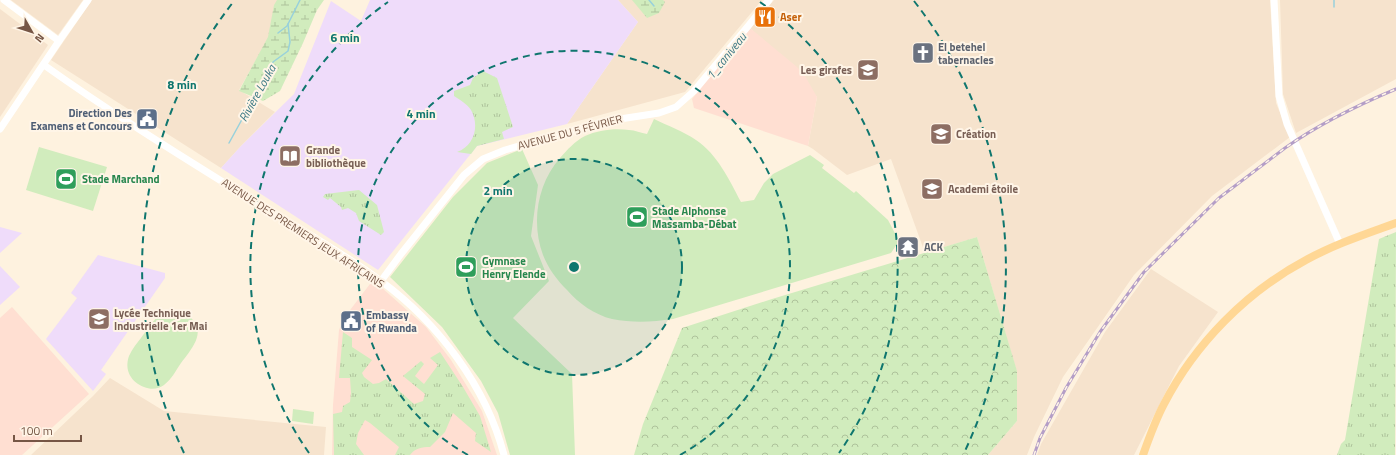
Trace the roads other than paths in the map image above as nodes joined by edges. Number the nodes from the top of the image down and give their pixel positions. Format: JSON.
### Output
{"nodes":[{"id":1,"x":4,"y":0,"type":"edge"},
{"id":2,"x":88,"y":0,"type":"edge"},
{"id":3,"x":769,"y":0,"type":"edge"},
{"id":4,"x":1274,"y":0,"type":"edge"},
{"id":5,"x":59,"y":41,"type":"junction"},
{"id":6,"x":44,"y":65,"type":"junction"},
{"id":7,"x":0,"y":130,"type":"edge"},
{"id":8,"x":1396,"y":222,"type":"edge"},
{"id":9,"x":1340,"y":244,"type":"junction"},
{"id":10,"x":381,"y":281,"type":"junction"},
{"id":11,"x":504,"y":455,"type":"edge"},
{"id":12,"x":1143,"y":455,"type":"edge"}],
"edges":[{"from":1,"to":5,"type":"street"},
{"from":2,"to":5,"type":"street"},
{"from":3,"to":10,"type":"street","name":"AVENUE DU 5 FÉVRIER"},
{"from":4,"to":9,"type":"street"},
{"from":5,"to":6,"type":"street"},
{"from":6,"to":7,"type":"street"},
{"from":6,"to":10,"type":"street","name":"AVENUE DES PREMIERS JEUX AFRICAINS"},
{"from":8,"to":9,"type":"main road"},
{"from":9,"to":12,"type":"main road"},
{"from":10,"to":11,"type":"street","name":"AVENUE DES PREMIERS JEUX AFRICAINS"}]}
